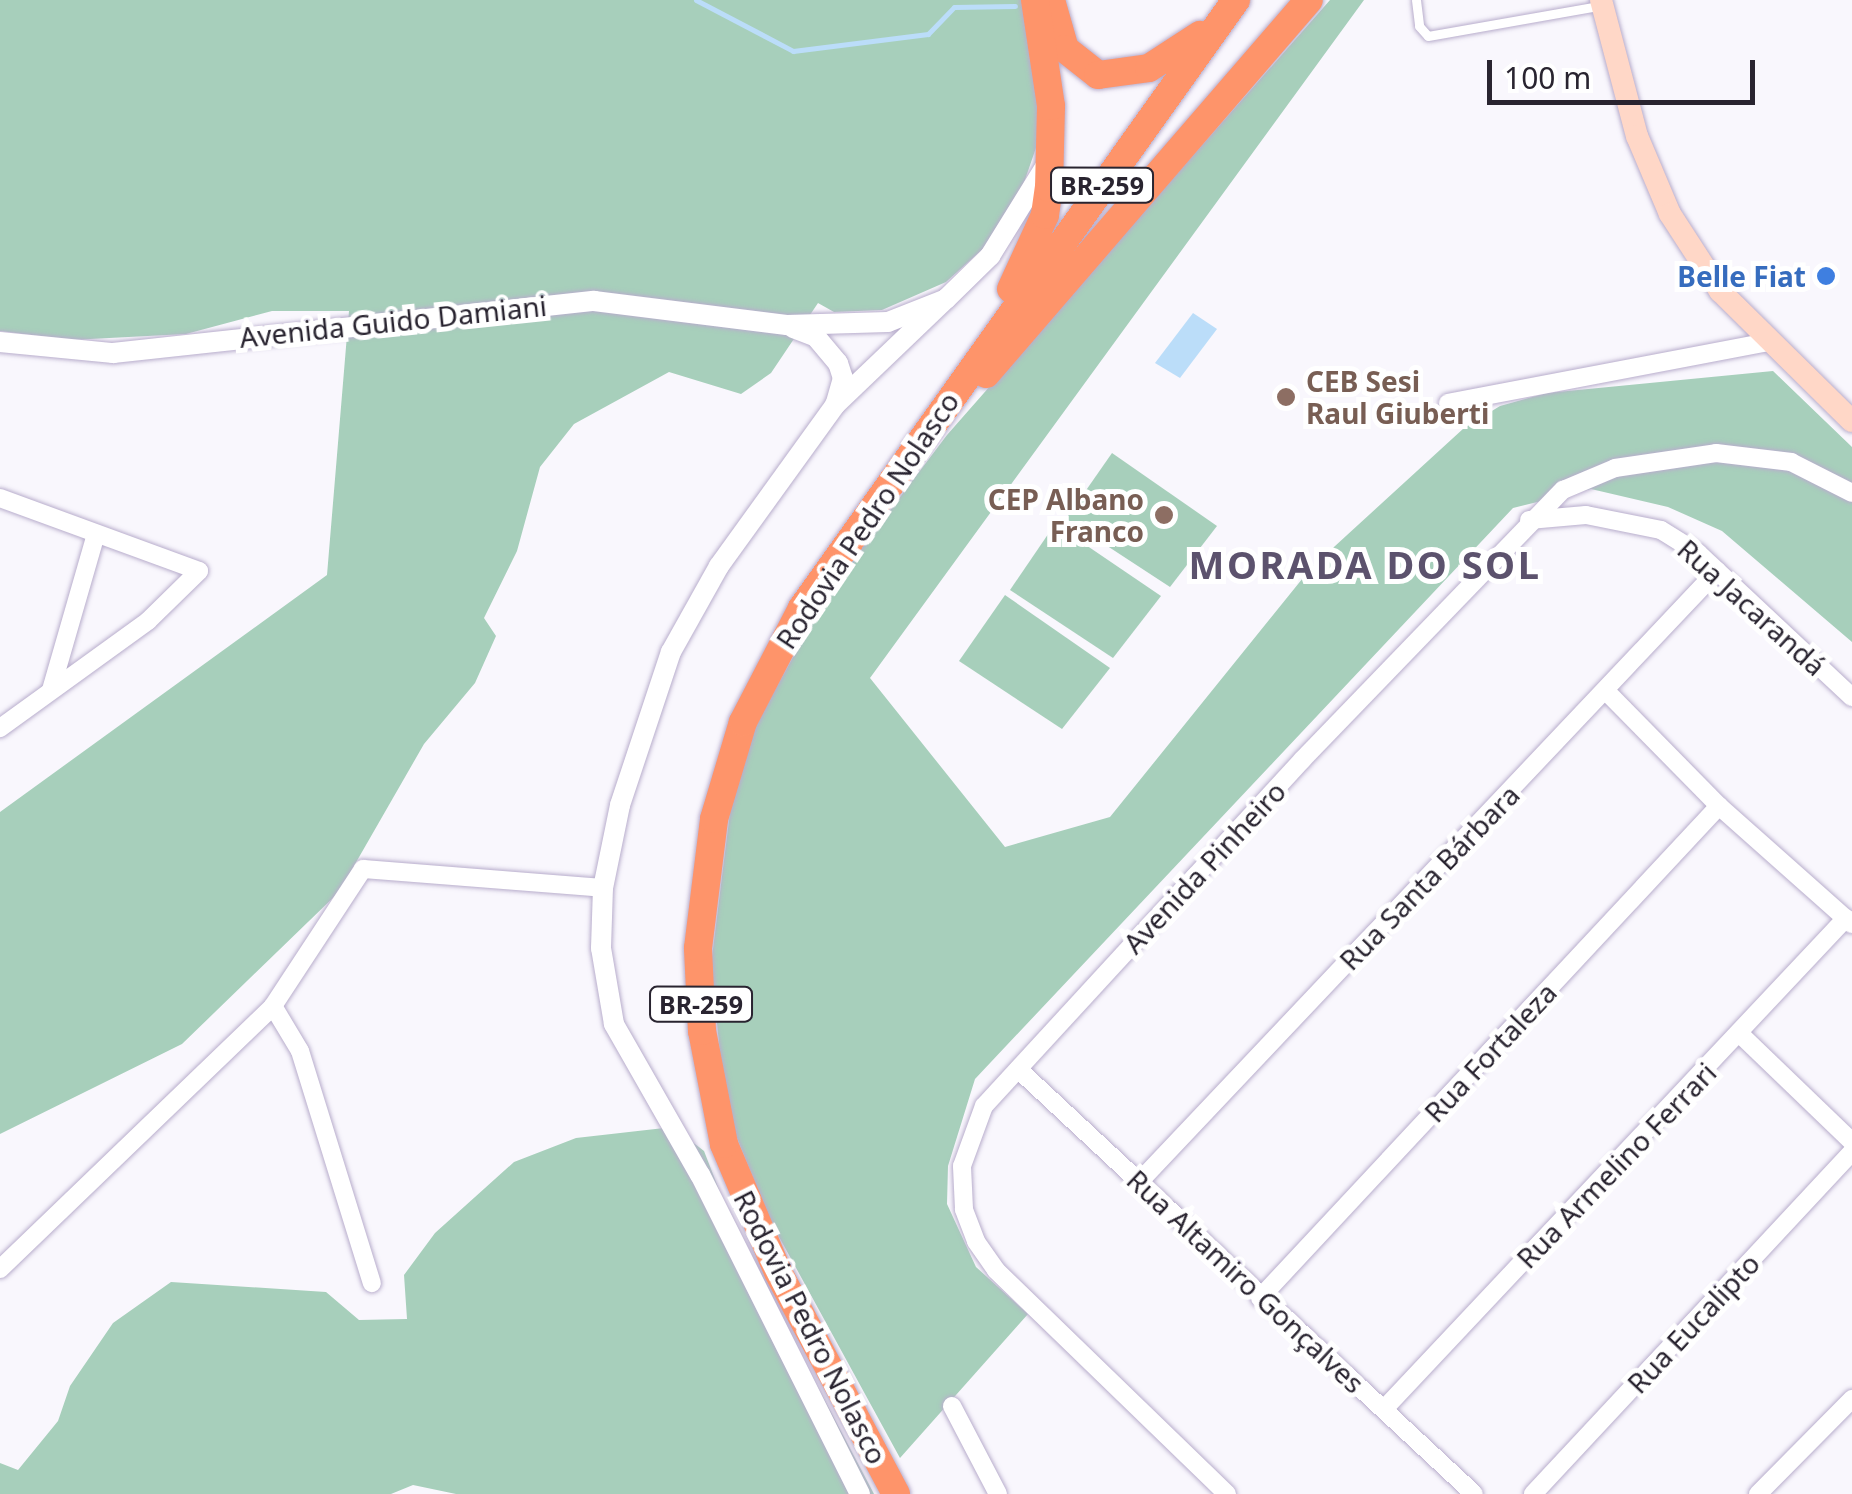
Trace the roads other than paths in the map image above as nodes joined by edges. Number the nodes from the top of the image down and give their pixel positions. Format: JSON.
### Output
{"nodes":[{"id":1,"x":1035,"y":0,"type":"edge"},
{"id":2,"x":1051,"y":0,"type":"edge"},
{"id":3,"x":1308,"y":0,"type":"edge"},
{"id":4,"x":1416,"y":0,"type":"edge"},
{"id":5,"x":1608,"y":2,"type":"edge"},
{"id":6,"x":1229,"y":10,"type":"edge"},
{"id":7,"x":1050,"y":158,"type":"junction"},
{"id":8,"x":946,"y":299,"type":"junction"},
{"id":9,"x":787,"y":325,"type":"junction"},
{"id":10,"x":0,"y":342,"type":"edge"},
{"id":11,"x":1769,"y":342,"type":"junction"},
{"id":12,"x":982,"y":352,"type":"junction"},
{"id":13,"x":1448,"y":403,"type":"dead end"},
{"id":14,"x":835,"y":406,"type":"junction"},
{"id":15,"x":1852,"y":422,"type":"edge"},
{"id":16,"x":1852,"y":493,"type":"edge"},
{"id":17,"x":0,"y":500,"type":"edge"},
{"id":18,"x":868,"y":512,"type":"junction"},
{"id":19,"x":1528,"y":520,"type":"junction"},
{"id":20,"x":96,"y":534,"type":"junction"},
{"id":21,"x":1717,"y":571,"type":"junction"},
{"id":22,"x":51,"y":690,"type":"junction"},
{"id":23,"x":1606,"y":692,"type":"junction"},
{"id":24,"x":1852,"y":697,"type":"edge"},
{"id":25,"x":0,"y":728,"type":"edge"},
{"id":26,"x":1719,"y":806,"type":"junction"},
{"id":27,"x":603,"y":888,"type":"junction"},
{"id":28,"x":1849,"y":921,"type":"edge"},
{"id":29,"x":273,"y":1006,"type":"junction"},
{"id":30,"x":1741,"y":1036,"type":"junction"},
{"id":31,"x":1018,"y":1069,"type":"junction"},
{"id":32,"x":1852,"y":1142,"type":"edge"},
{"id":33,"x":1852,"y":1152,"type":"edge"},
{"id":34,"x":1140,"y":1181,"type":"junction"},
{"id":35,"x":0,"y":1269,"type":"edge"},
{"id":36,"x":372,"y":1283,"type":"dead end"},
{"id":37,"x":1260,"y":1298,"type":"junction"},
{"id":38,"x":1852,"y":1398,"type":"edge"},
{"id":39,"x":952,"y":1406,"type":"dead end"},
{"id":40,"x":1384,"y":1409,"type":"junction"},
{"id":41,"x":860,"y":1494,"type":"edge"},
{"id":42,"x":896,"y":1494,"type":"edge"},
{"id":43,"x":998,"y":1494,"type":"edge"},
{"id":44,"x":1227,"y":1494,"type":"edge"},
{"id":45,"x":1474,"y":1494,"type":"edge"},
{"id":46,"x":1533,"y":1494,"type":"edge"},
{"id":47,"x":1758,"y":1494,"type":"edge"}],
"edges":[{"from":1,"to":7,"type":"highway"},
{"from":2,"to":6,"type":"highway"},
{"from":3,"to":18,"type":"highway"},
{"from":4,"to":5,"type":"lane"},
{"from":5,"to":11,"type":"main road"},
{"from":6,"to":12,"type":"highway","name":"Rodovia Pedro Nolasco","number":"BR-259"},
{"from":7,"to":8,"type":"street","name":"Avenida Guido Damiani"},
{"from":7,"to":12,"type":"highway"},
{"from":8,"to":9,"type":"street","name":"Avenida Guido Damiani"},
{"from":8,"to":14,"type":"street"},
{"from":9,"to":10,"type":"street","name":"Avenida Guido Damiani"},
{"from":9,"to":14,"type":"street","name":"Avenida Guido Damiani"},
{"from":11,"to":13,"type":"street"},
{"from":11,"to":15,"type":"main road"},
{"from":12,"to":18,"type":"highway","name":"Rodovia Pedro Nolasco","number":"BR-259"},
{"from":14,"to":27,"type":"street"},
{"from":16,"to":19,"type":"street","name":"Avenida Pinheiro"},
{"from":17,"to":20,"type":"street"},
{"from":18,"to":42,"type":"highway","name":"Rodovia Pedro Nolasco","number":"BR-259"},
{"from":19,"to":21,"type":"street","name":"Rua Jacarandá"},
{"from":19,"to":31,"type":"street","name":"Avenida Pinheiro"},
{"from":20,"to":22,"type":"street"},
{"from":20,"to":22,"type":"street"},
{"from":21,"to":23,"type":"street","name":"Rua Santa Bárbara"},
{"from":21,"to":24,"type":"street","name":"Rua Jacarandá"},
{"from":22,"to":25,"type":"street"},
{"from":23,"to":26,"type":"street"},
{"from":23,"to":34,"type":"street","name":"Rua Santa Bárbara"},
{"from":26,"to":28,"type":"street"},
{"from":26,"to":37,"type":"street","name":"Rua Fortaleza"},
{"from":27,"to":29,"type":"street"},
{"from":27,"to":41,"type":"street"},
{"from":28,"to":30,"type":"street","name":"Rua Armelino Ferrari"},
{"from":29,"to":35,"type":"street"},
{"from":29,"to":36,"type":"street"},
{"from":30,"to":32,"type":"street"},
{"from":30,"to":40,"type":"street","name":"Rua Armelino Ferrari"},
{"from":31,"to":34,"type":"street","name":"Rua Altamiro Gonçalves"},
{"from":31,"to":44,"type":"street","name":"Avenida Pinheiro"},
{"from":33,"to":46,"type":"street","name":"Rua Eucalipto"},
{"from":34,"to":37,"type":"street","name":"Rua Altamiro Gonçalves"},
{"from":37,"to":40,"type":"street","name":"Rua Altamiro Gonçalves"},
{"from":38,"to":47,"type":"street"},
{"from":39,"to":43,"type":"street"},
{"from":40,"to":45,"type":"street","name":"Rua Altamiro Gonçalves"}]}
